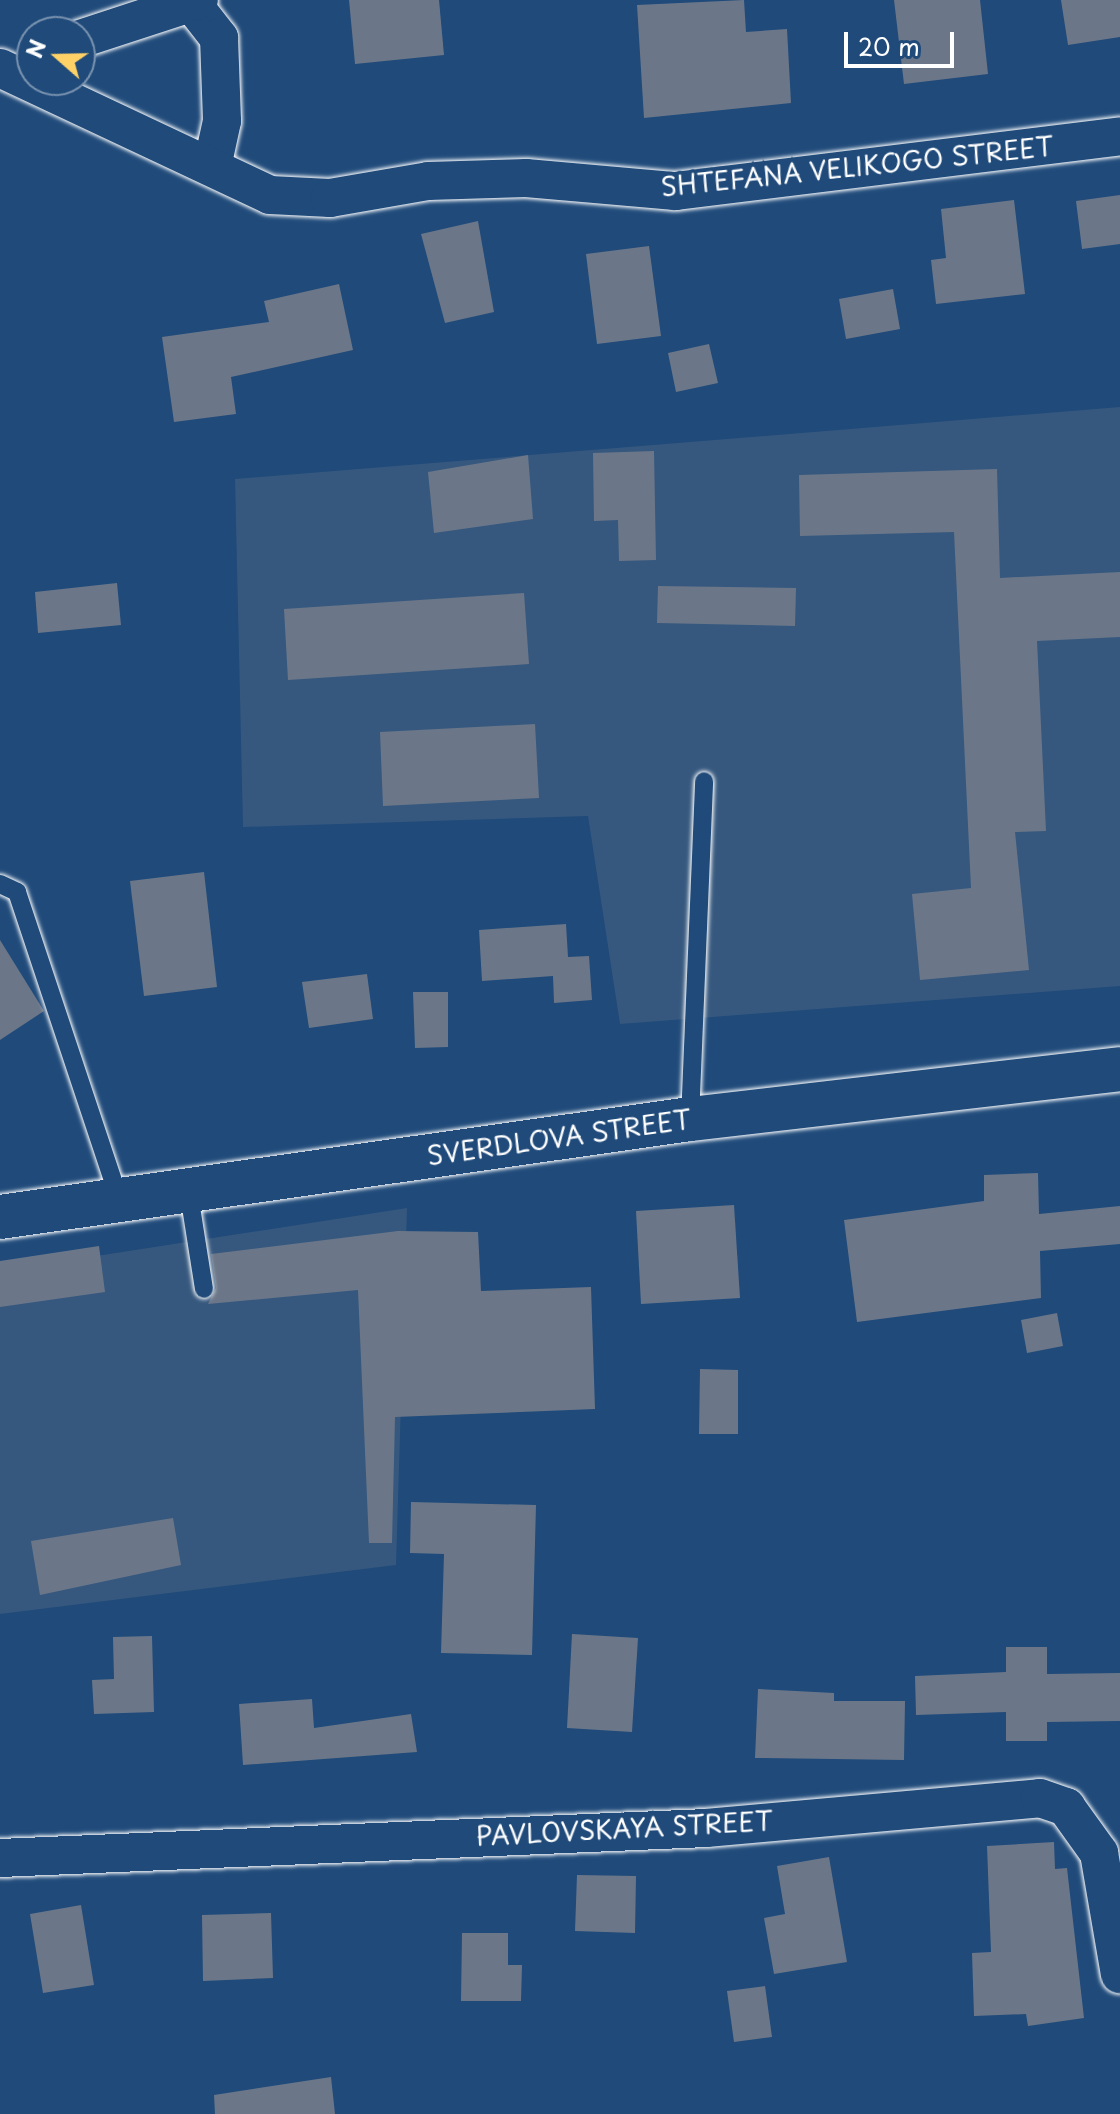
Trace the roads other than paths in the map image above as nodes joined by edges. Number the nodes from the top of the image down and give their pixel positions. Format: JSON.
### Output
{"nodes":[{"id":1,"x":197,"y":3,"type":"edge"},
{"id":2,"x":96,"y":34,"type":"edge"},
{"id":3,"x":0,"y":65,"type":"edge"},
{"id":4,"x":1120,"y":136,"type":"edge"},
{"id":5,"x":212,"y":167,"type":"junction"},
{"id":6,"x":704,"y":781,"type":"dead end"},
{"id":7,"x":0,"y":884,"type":"edge"},
{"id":8,"x":1120,"y":1069,"type":"edge"},
{"id":9,"x":690,"y":1119,"type":"junction"},
{"id":10,"x":187,"y":1186,"type":"junction"},
{"id":11,"x":119,"y":1198,"type":"junction"},
{"id":12,"x":0,"y":1217,"type":"edge"},
{"id":13,"x":204,"y":1289,"type":"dead end"},
{"id":14,"x":0,"y":1858,"type":"edge"},
{"id":15,"x":1120,"y":1974,"type":"edge"}],
"edges":[{"from":1,"to":2,"type":"street"},
{"from":1,"to":5,"type":"street"},
{"from":3,"to":5,"type":"street","name":"SHTEFANA VELIKOGO STREET"},
{"from":4,"to":5,"type":"street","name":"SHTEFANA VELIKOGO STREET"},
{"from":6,"to":9,"type":"lane"},
{"from":7,"to":11,"type":"lane"},
{"from":8,"to":9,"type":"highway","name":"SVERDLOVA STREET"},
{"from":9,"to":10,"type":"highway","name":"SVERDLOVA STREET"},
{"from":10,"to":11,"type":"highway","name":"SVERDLOVA STREET"},
{"from":10,"to":13,"type":"lane"},
{"from":11,"to":12,"type":"highway","name":"SVERDLOVA STREET"},
{"from":14,"to":15,"type":"street","name":"PAVLOVSKAYA STREET"}]}
